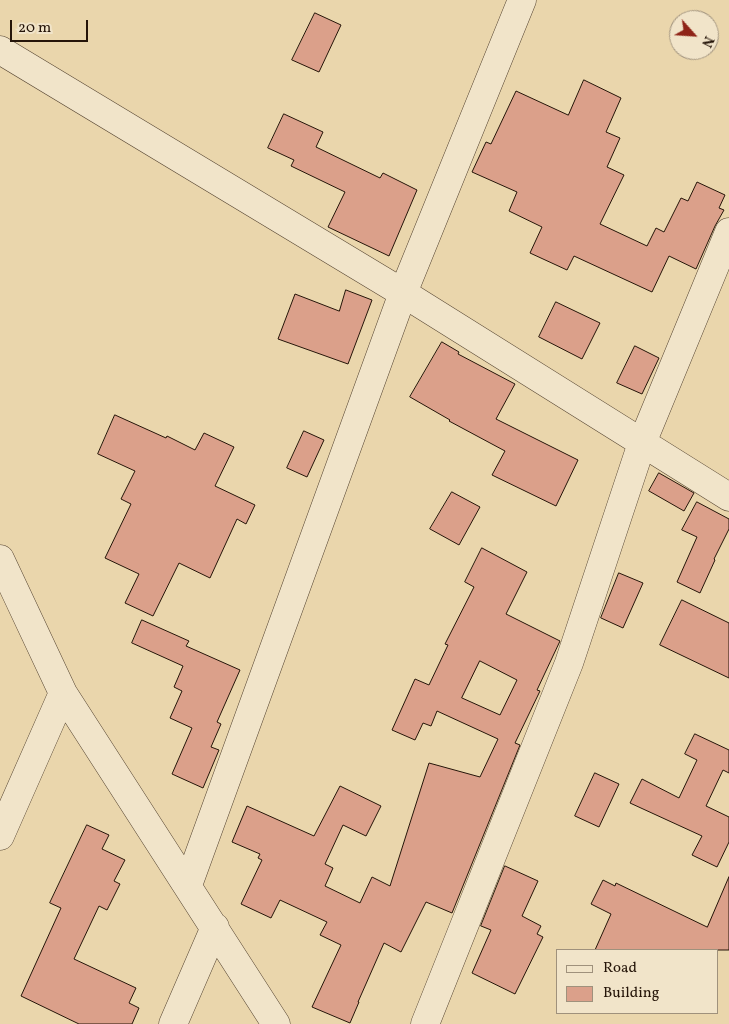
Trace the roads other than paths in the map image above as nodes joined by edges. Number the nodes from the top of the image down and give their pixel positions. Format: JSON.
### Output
{"nodes":[{"id":1,"x":522,"y":0,"type":"edge"},
{"id":2,"x":0,"y":50,"type":"edge"},
{"id":3,"x":729,"y":232,"type":"edge"},
{"id":4,"x":403,"y":293,"type":"junction"},
{"id":5,"x":642,"y":443,"type":"junction"},
{"id":6,"x":729,"y":497,"type":"edge"},
{"id":7,"x":0,"y":559,"type":"edge"},
{"id":8,"x":63,"y":693,"type":"junction"},
{"id":9,"x":0,"y":836,"type":"edge"},
{"id":10,"x":188,"y":885,"type":"junction"},
{"id":11,"x":215,"y":927,"type":"junction"},
{"id":12,"x":173,"y":1024,"type":"edge"},
{"id":13,"x":276,"y":1024,"type":"edge"},
{"id":14,"x":425,"y":1024,"type":"edge"}],
"edges":[{"from":1,"to":4,"type":"street"},
{"from":2,"to":4,"type":"street"},
{"from":3,"to":5,"type":"street"},
{"from":4,"to":5,"type":"street"},
{"from":4,"to":10,"type":"street"},
{"from":5,"to":6,"type":"street"},
{"from":5,"to":14,"type":"street"},
{"from":7,"to":8,"type":"street"},
{"from":8,"to":9,"type":"street"},
{"from":8,"to":10,"type":"street"},
{"from":10,"to":11,"type":"street"},
{"from":11,"to":12,"type":"street"},
{"from":11,"to":13,"type":"street"}]}
